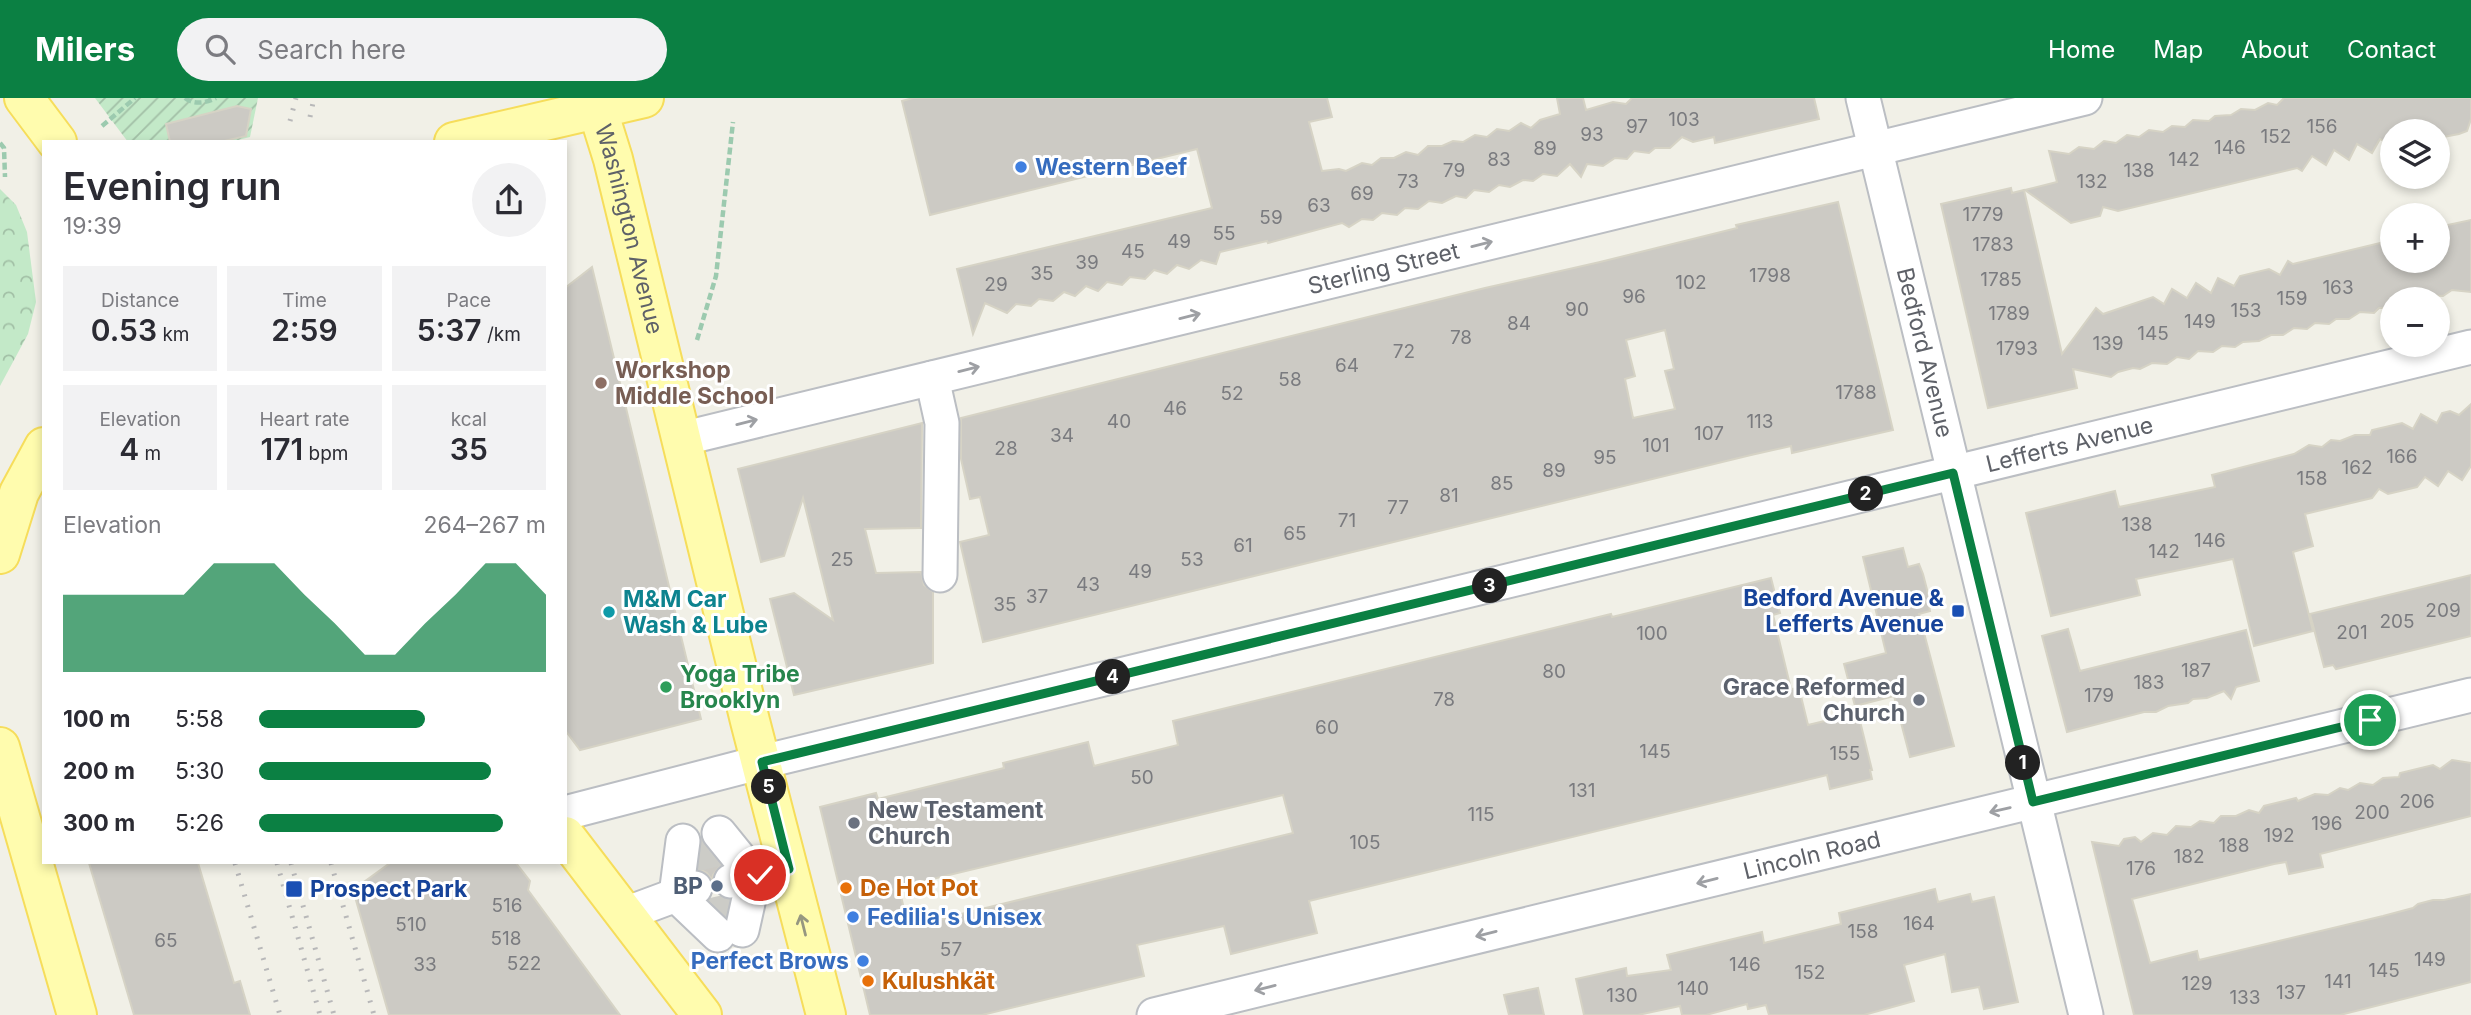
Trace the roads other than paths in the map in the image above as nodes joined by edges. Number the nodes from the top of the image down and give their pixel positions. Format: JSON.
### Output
{"nodes":[{"id":1,"x":24,"y":98,"type":"edge"},
{"id":2,"x":644,"y":98,"type":"edge"},
{"id":3,"x":1863,"y":98,"type":"edge"},
{"id":4,"x":2085,"y":98,"type":"edge"},
{"id":5,"x":596,"y":103,"type":"edge"},
{"id":6,"x":56,"y":140,"type":"edge"},
{"id":7,"x":461,"y":140,"type":"edge"},
{"id":8,"x":1875,"y":149,"type":"junction"},
{"id":9,"x":2471,"y":346,"type":"edge"},
{"id":10,"x":932,"y":378,"type":"junction"},
{"id":11,"x":681,"y":439,"type":"junction"},
{"id":12,"x":42,"y":451,"type":"edge"},
{"id":13,"x":1953,"y":473,"type":"junction"},
{"id":14,"x":0,"y":554,"type":"edge"},
{"id":15,"x":940,"y":575,"type":"dead end"},
{"id":16,"x":2471,"y":695,"type":"edge"},
{"id":17,"x":0,"y":747,"type":"edge"},
{"id":18,"x":762,"y":762,"type":"junction"},
{"id":19,"x":2033,"y":802,"type":"junction"},
{"id":20,"x":567,"y":812,"type":"edge"},
{"id":21,"x":567,"y":839,"type":"edge"},
{"id":22,"x":720,"y":841,"type":"dead end"},
{"id":23,"x":720,"y":891,"type":"junction"},
{"id":24,"x":625,"y":914,"type":"junction"},
{"id":25,"x":77,"y":1015,"type":"edge"},
{"id":26,"x":702,"y":1015,"type":"edge"},
{"id":27,"x":826,"y":1015,"type":"edge"},
{"id":28,"x":1154,"y":1015,"type":"edge"},
{"id":29,"x":2086,"y":1015,"type":"edge"}],
"edges":[{"from":1,"to":6,"type":"main road"},
{"from":2,"to":5,"type":"main road"},
{"from":3,"to":8,"type":"street","name":"Bedford Avenue"},
{"from":4,"to":8,"type":"street","name":"Sterling Street"},
{"from":5,"to":7,"type":"main road"},
{"from":5,"to":11,"type":"main road","name":"Washington Avenue"},
{"from":10,"to":8,"type":"street","name":"Sterling Street","one_way":true},
{"from":8,"to":13,"type":"street","name":"Bedford Avenue"},
{"from":9,"to":13,"type":"street","name":"Lefferts Avenue"},
{"from":11,"to":10,"type":"street","name":"Sterling Street","one_way":true},
{"from":10,"to":15,"type":"street"},
{"from":11,"to":18,"type":"main road","name":"Washington Avenue"},
{"from":12,"to":14,"type":"main road"},
{"from":13,"to":18,"type":"street","name":"Lefferts Avenue"},
{"from":13,"to":19,"type":"street","name":"Bedford Avenue"},
{"from":16,"to":19,"type":"street","name":"Lincoln Road"},
{"from":17,"to":25,"type":"main road"},
{"from":18,"to":20,"type":"street","name":"Lefferts Avenue"},
{"from":18,"to":23,"type":"main road","name":"Washington Avenue"},
{"from":19,"to":28,"type":"street","name":"Lincoln Road","one_way":true},
{"from":19,"to":29,"type":"street","name":"Bedford Avenue"},
{"from":21,"to":24,"type":"main road"},
{"from":22,"to":23,"type":"street"},
{"from":23,"to":24,"type":"street"},
{"from":27,"to":23,"type":"main road","name":"Washington Avenue","one_way":true},
{"from":24,"to":26,"type":"main road"}]}
